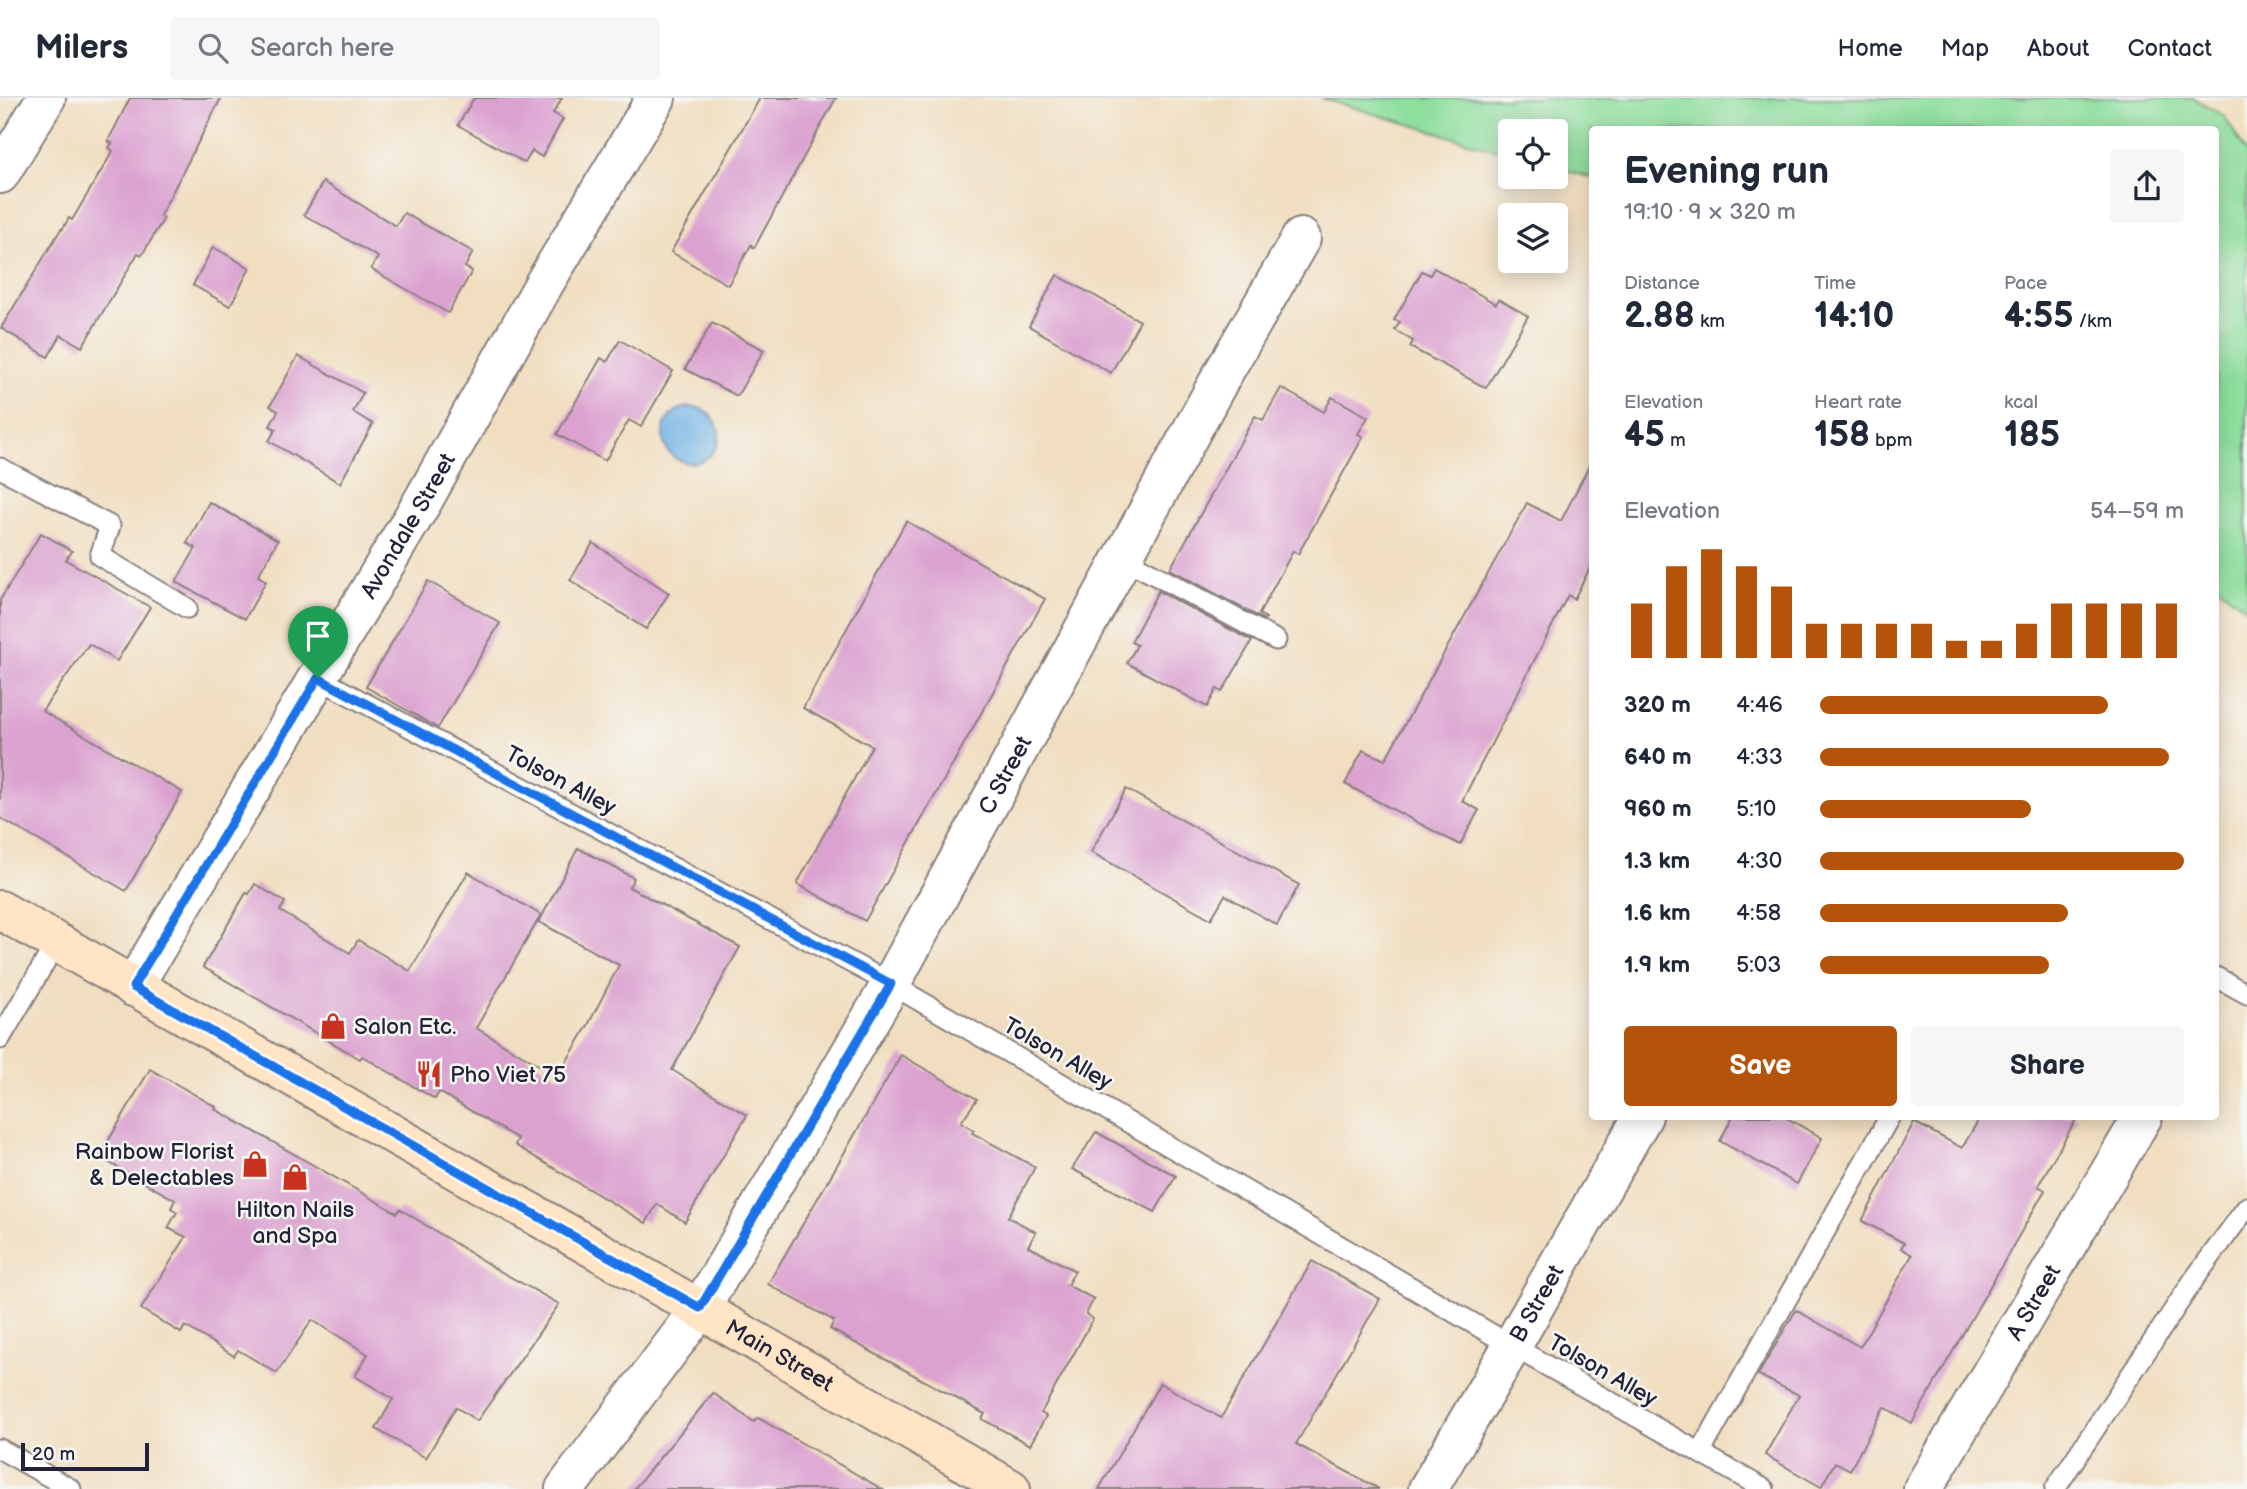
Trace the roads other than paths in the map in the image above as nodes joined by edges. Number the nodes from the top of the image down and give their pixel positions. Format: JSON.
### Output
{"nodes":[{"id":1,"x":46,"y":98,"type":"edge"},
{"id":2,"x":656,"y":98,"type":"edge"},
{"id":3,"x":0,"y":174,"type":"edge"},
{"id":4,"x":1301,"y":237,"type":"dead end"},
{"id":5,"x":0,"y":468,"type":"edge"},
{"id":6,"x":1123,"y":558,"type":"junction"},
{"id":7,"x":187,"y":608,"type":"dead end"},
{"id":8,"x":1276,"y":640,"type":"dead end"},
{"id":9,"x":318,"y":678,"type":"junction"},
{"id":10,"x":0,"y":910,"type":"edge"},
{"id":11,"x":56,"y":943,"type":"junction"},
{"id":12,"x":2219,"y":979,"type":"edge"},
{"id":13,"x":891,"y":984,"type":"junction"},
{"id":14,"x":133,"y":987,"type":"junction"},
{"id":15,"x":2247,"y":994,"type":"edge"},
{"id":16,"x":0,"y":1039,"type":"edge"},
{"id":17,"x":1641,"y":1120,"type":"edge"},
{"id":18,"x":1888,"y":1120,"type":"edge"},
{"id":19,"x":2141,"y":1120,"type":"edge"},
{"id":20,"x":2247,"y":1206,"type":"edge"},
{"id":21,"x":700,"y":1308,"type":"junction"},
{"id":22,"x":1512,"y":1346,"type":"junction"},
{"id":23,"x":0,"y":1449,"type":"edge"},
{"id":24,"x":1700,"y":1452,"type":"junction"},
{"id":25,"x":71,"y":1489,"type":"edge"},
{"id":26,"x":565,"y":1489,"type":"edge"},
{"id":27,"x":1011,"y":1489,"type":"edge"},
{"id":28,"x":1427,"y":1489,"type":"edge"},
{"id":29,"x":1764,"y":1489,"type":"edge"},
{"id":30,"x":1923,"y":1489,"type":"edge"},
{"id":31,"x":2055,"y":1489,"type":"edge"}],
"edges":[{"from":1,"to":3,"type":"street"},
{"from":2,"to":9,"type":"street","name":"Avondale Street"},
{"from":4,"to":6,"type":"street","name":"C Street"},
{"from":5,"to":7,"type":"lane"},
{"from":6,"to":8,"type":"lane"},
{"from":6,"to":13,"type":"street","name":"C Street"},
{"from":9,"to":13,"type":"lane","name":"Tolson Alley"},
{"from":9,"to":14,"type":"street","name":"Avondale Street"},
{"from":10,"to":11,"type":"street","name":"Main Street"},
{"from":11,"to":14,"type":"street","name":"Main Street"},
{"from":11,"to":16,"type":"lane"},
{"from":12,"to":15,"type":"lane"},
{"from":13,"to":21,"type":"street","name":"C Street"},
{"from":13,"to":22,"type":"lane","name":"Tolson Alley"},
{"from":14,"to":21,"type":"street","name":"Main Street"},
{"from":17,"to":22,"type":"street","name":"B Street"},
{"from":18,"to":24,"type":"lane"},
{"from":19,"to":30,"type":"street","name":"A Street"},
{"from":20,"to":31,"type":"lane"},
{"from":21,"to":26,"type":"street","name":"C Street"},
{"from":21,"to":27,"type":"street","name":"Main Street"},
{"from":22,"to":24,"type":"lane","name":"Tolson Alley"},
{"from":22,"to":28,"type":"street","name":"B Street"},
{"from":23,"to":25,"type":"lane"},
{"from":24,"to":29,"type":"lane","name":"Tolson Alley"}]}
